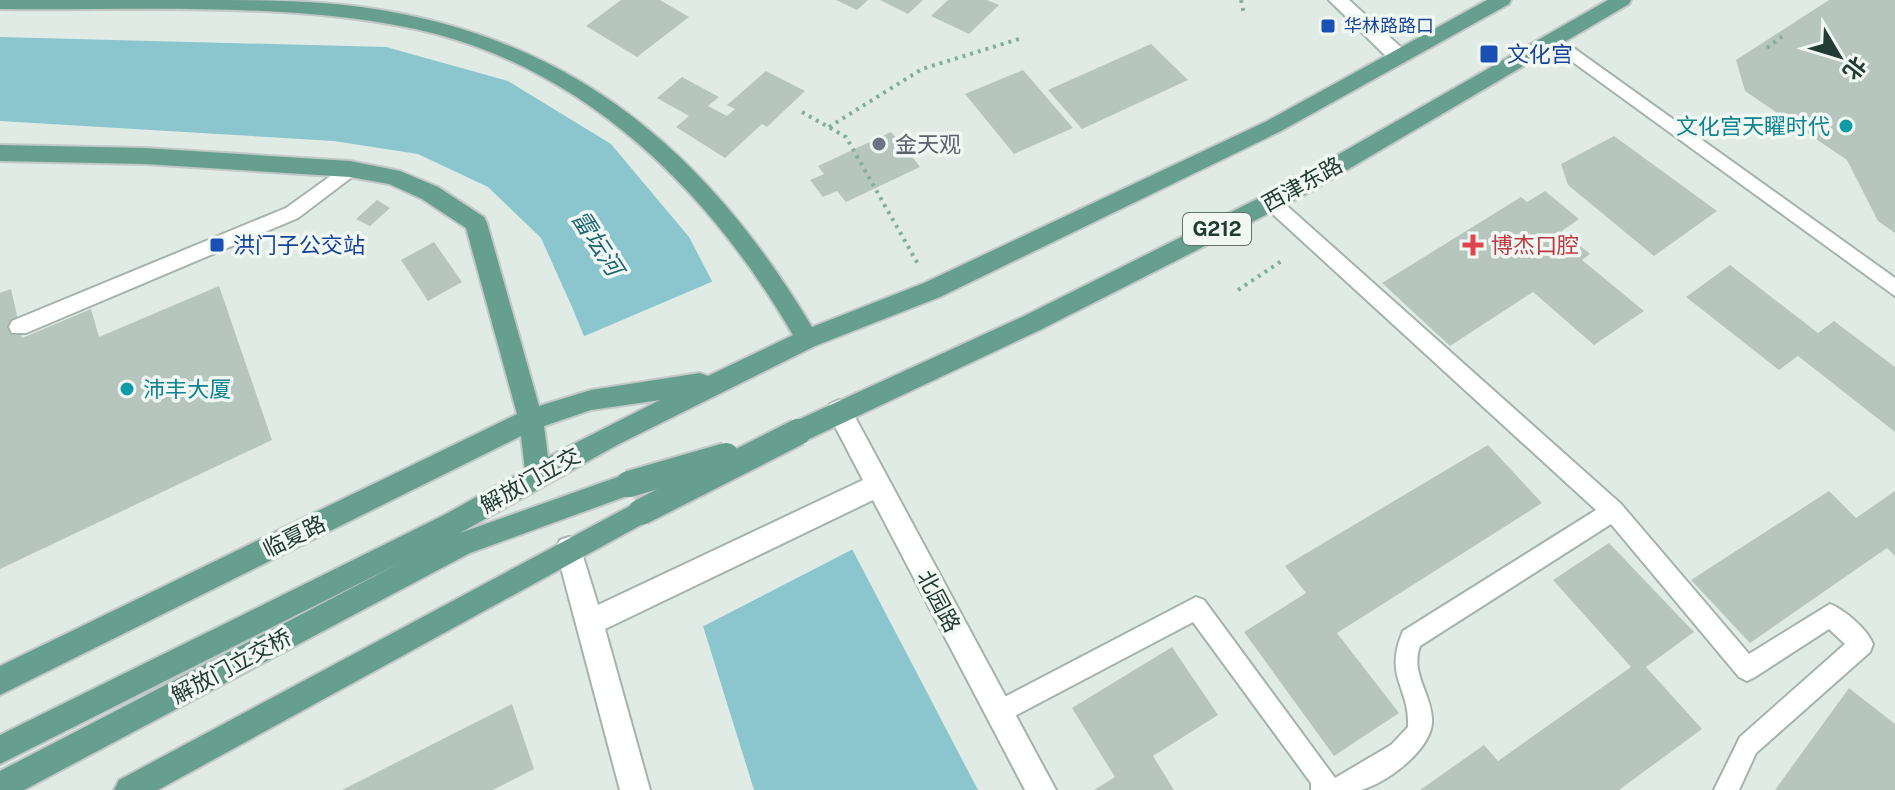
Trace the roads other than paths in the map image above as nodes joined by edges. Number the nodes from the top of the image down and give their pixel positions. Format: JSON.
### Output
{"nodes":[{"id":1,"x":1338,"y":0,"type":"edge"},
{"id":2,"x":1502,"y":0,"type":"edge"},
{"id":3,"x":1622,"y":0,"type":"edge"},
{"id":4,"x":0,"y":3,"type":"edge"},
{"id":5,"x":1554,"y":40,"type":"junction"},
{"id":6,"x":1398,"y":56,"type":"junction"},
{"id":7,"x":0,"y":153,"type":"edge"},
{"id":8,"x":350,"y":169,"type":"junction"},
{"id":9,"x":1271,"y":202,"type":"junction"},
{"id":10,"x":1895,"y":288,"type":"edge"},
{"id":11,"x":19,"y":327,"type":"dead end"},
{"id":12,"x":807,"y":339,"type":"junction"},
{"id":13,"x":725,"y":379,"type":"junction"},
{"id":14,"x":839,"y":411,"type":"junction"},
{"id":15,"x":531,"y":419,"type":"junction"},
{"id":16,"x":788,"y":436,"type":"junction"},
{"id":17,"x":538,"y":475,"type":"junction"},
{"id":18,"x":878,"y":485,"type":"junction"},
{"id":19,"x":1613,"y":511,"type":"junction"},
{"id":20,"x":457,"y":534,"type":"junction"},
{"id":21,"x":569,"y":549,"type":"junction"},
{"id":22,"x":589,"y":623,"type":"junction"},
{"id":23,"x":0,"y":681,"type":"edge"},
{"id":24,"x":999,"y":712,"type":"junction"},
{"id":25,"x":0,"y":750,"type":"edge"},
{"id":26,"x":0,"y":787,"type":"edge"},
{"id":27,"x":129,"y":790,"type":"edge"},
{"id":28,"x":635,"y":790,"type":"edge"},
{"id":29,"x":1041,"y":790,"type":"edge"},
{"id":30,"x":1323,"y":790,"type":"edge"},
{"id":31,"x":1337,"y":790,"type":"edge"},
{"id":32,"x":1726,"y":790,"type":"edge"}],
"edges":[{"from":1,"to":6,"type":"street"},
{"from":2,"to":6,"type":"main road"},
{"from":3,"to":5,"type":"main road","name":"西津东路","number":"G212"},
{"from":4,"to":12,"type":"main road"},
{"from":5,"to":9,"type":"main road","name":"西津东路","number":"G212"},
{"from":5,"to":10,"type":"lane"},
{"from":6,"to":12,"type":"main road"},
{"from":7,"to":8,"type":"main road"},
{"from":8,"to":11,"type":"lane"},
{"from":8,"to":15,"type":"main road"},
{"from":9,"to":14,"type":"main road","name":"西津东路","number":"G212"},
{"from":9,"to":19,"type":"lane"},
{"from":12,"to":13,"type":"main road","name":"解放门立交"},
{"from":13,"to":15,"type":"main road","name":"临夏路"},
{"from":13,"to":17,"type":"main road","name":"解放门立交"},
{"from":14,"to":16,"type":"main road","name":"西津东路","number":"G212"},
{"from":14,"to":18,"type":"street","name":"北园路"},
{"from":15,"to":17,"type":"main road"},
{"from":15,"to":23,"type":"main road","name":"临夏路"},
{"from":16,"to":20,"type":"main road","name":"解放门立交","bridge":true},
{"from":16,"to":21,"type":"main road","bridge":true},
{"from":17,"to":20,"type":"main road","name":"解放门立交"},
{"from":18,"to":22,"type":"street"},
{"from":18,"to":24,"type":"street","name":"北园路"},
{"from":19,"to":31,"type":"lane"},
{"from":19,"to":32,"type":"lane"},
{"from":20,"to":25,"type":"main road","name":"解放门立交桥"},
{"from":20,"to":26,"type":"main road","name":"解放门立交桥"},
{"from":21,"to":22,"type":"street"},
{"from":21,"to":27,"type":"main road"},
{"from":22,"to":28,"type":"street"},
{"from":24,"to":29,"type":"street","name":"北园路"},
{"from":24,"to":30,"type":"lane"}]}
